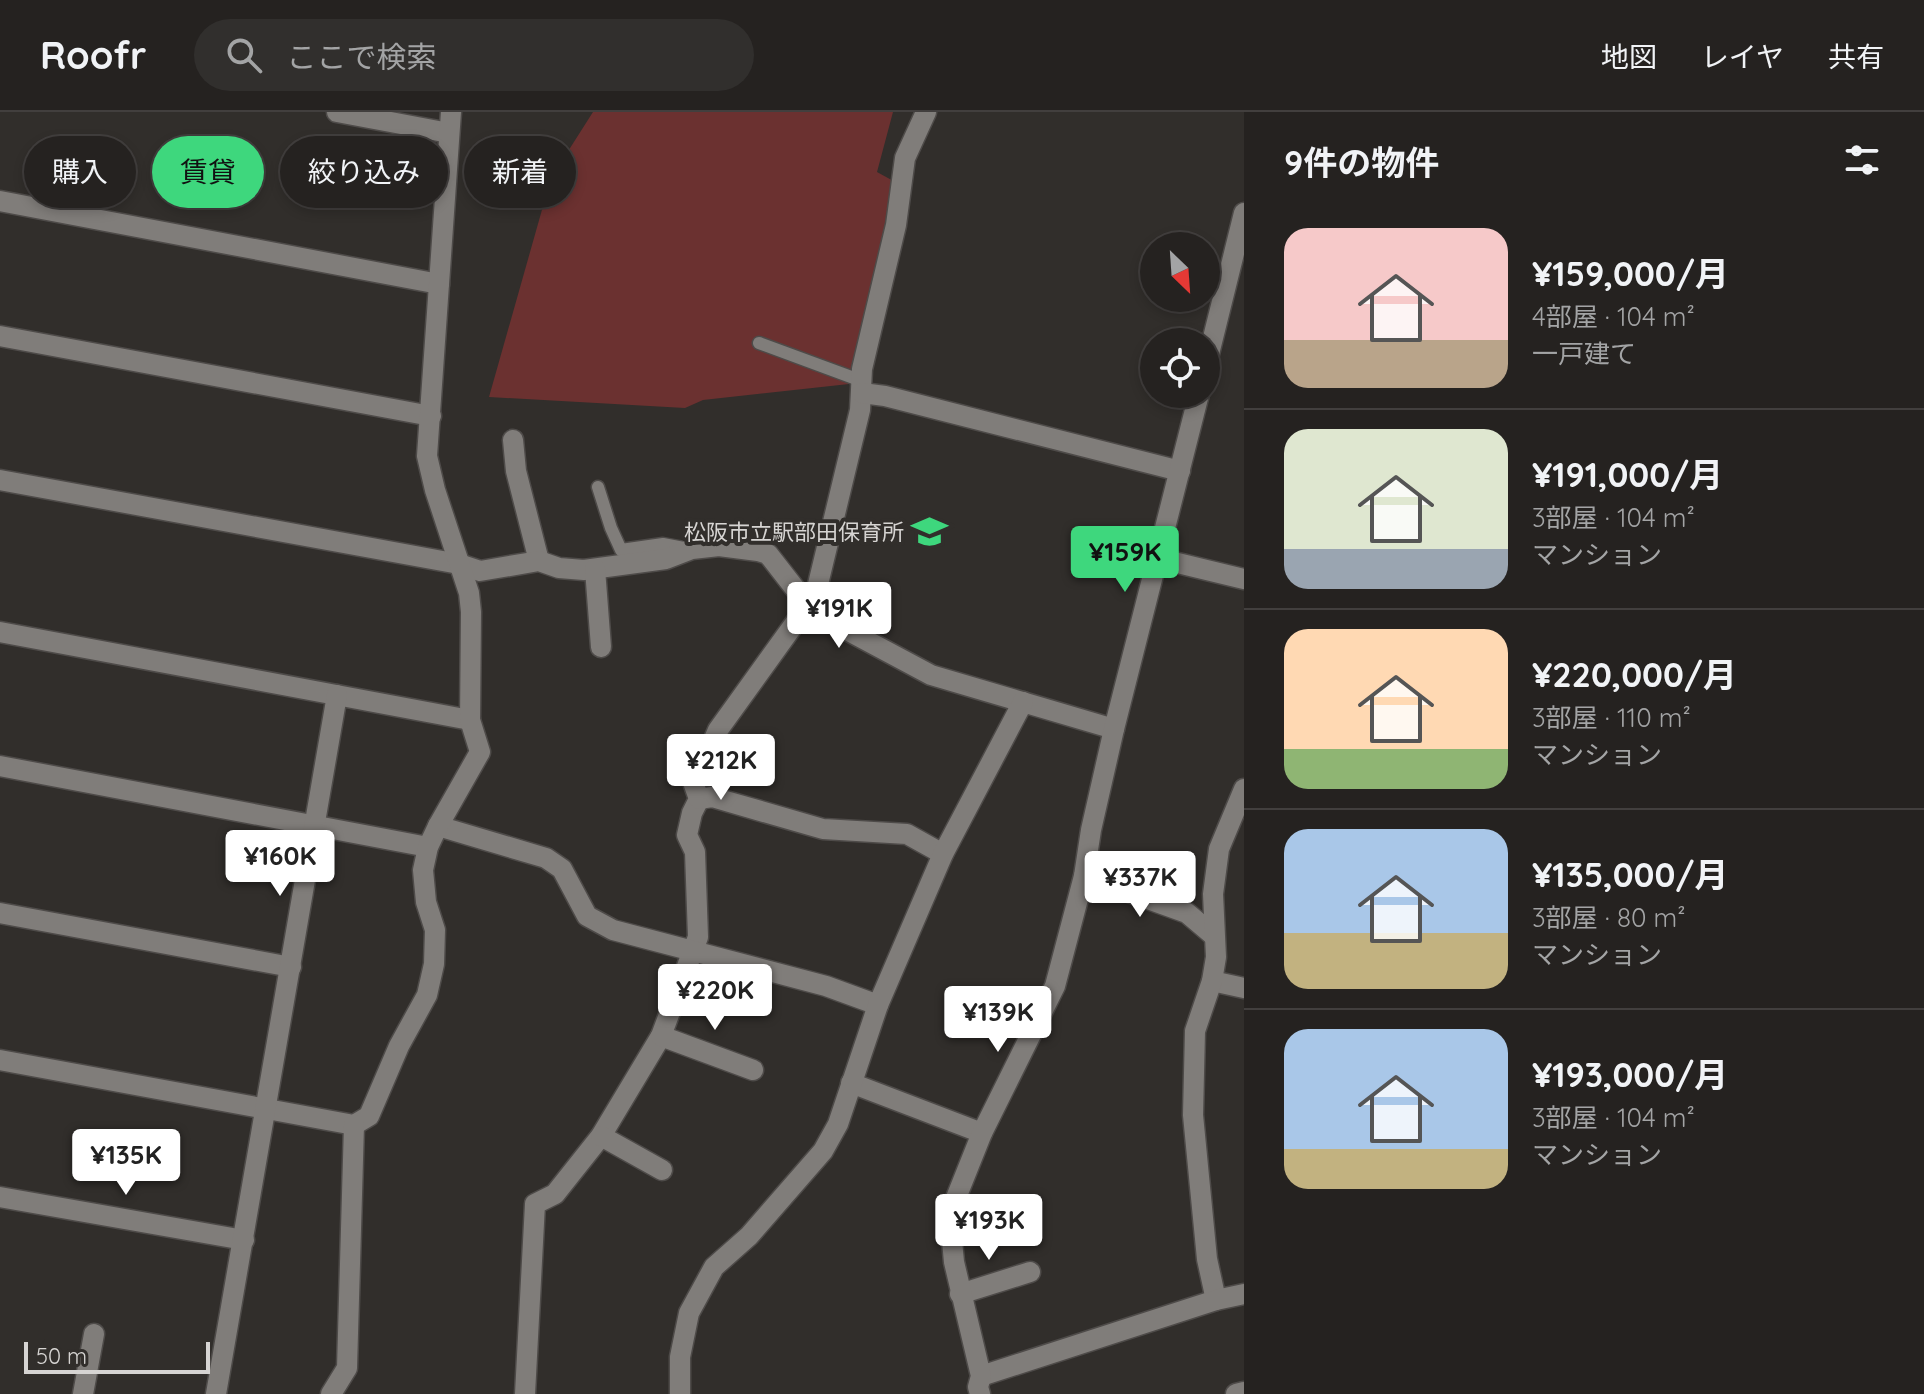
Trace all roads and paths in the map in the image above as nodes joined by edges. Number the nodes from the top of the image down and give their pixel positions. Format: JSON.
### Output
{"nodes":[{"id":1,"x":337,"y":112,"type":"edge"},
{"id":2,"x":451,"y":112,"type":"edge"},
{"id":3,"x":926,"y":112,"type":"edge"},
{"id":4,"x":449,"y":133,"type":"junction"},
{"id":5,"x":0,"y":201,"type":"edge"},
{"id":6,"x":1244,"y":213,"type":"edge"},
{"id":7,"x":1241,"y":237,"type":"edge"},
{"id":8,"x":439,"y":284,"type":"junction"},
{"id":9,"x":1216,"y":328,"type":"edge"},
{"id":10,"x":0,"y":336,"type":"edge"},
{"id":11,"x":759,"y":343,"type":"dead end"},
{"id":12,"x":862,"y":387,"type":"junction"},
{"id":13,"x":1196,"y":408,"type":"edge"},
{"id":14,"x":431,"y":416,"type":"junction"},
{"id":15,"x":513,"y":440,"type":"dead end"},
{"id":16,"x":1180,"y":471,"type":"junction"},
{"id":17,"x":0,"y":480,"type":"edge"},
{"id":18,"x":598,"y":487,"type":"dead end"},
{"id":19,"x":692,"y":549,"type":"junction"},
{"id":20,"x":1157,"y":558,"type":"junction"},
{"id":21,"x":539,"y":561,"type":"junction"},
{"id":22,"x":459,"y":564,"type":"junction"},
{"id":23,"x":595,"y":569,"type":"junction"},
{"id":24,"x":1244,"y":579,"type":"edge"},
{"id":25,"x":813,"y":605,"type":"junction"},
{"id":26,"x":0,"y":632,"type":"edge"},
{"id":27,"x":601,"y":647,"type":"dead end"},
{"id":28,"x":337,"y":695,"type":"junction"},
{"id":29,"x":1023,"y":702,"type":"junction"},
{"id":30,"x":470,"y":720,"type":"junction"},
{"id":31,"x":1114,"y":729,"type":"junction"},
{"id":32,"x":0,"y":766,"type":"edge"},
{"id":33,"x":1244,"y":789,"type":"edge"},
{"id":34,"x":699,"y":799,"type":"junction"},
{"id":35,"x":1237,"y":818,"type":"edge"},
{"id":36,"x":438,"y":826,"type":"junction"},
{"id":37,"x":314,"y":827,"type":"junction"},
{"id":38,"x":428,"y":847,"type":"junction"},
{"id":39,"x":943,"y":854,"type":"junction"},
{"id":40,"x":1084,"y":876,"type":"junction"},
{"id":41,"x":1213,"y":894,"type":"junction"},
{"id":42,"x":0,"y":913,"type":"edge"},
{"id":43,"x":1187,"y":913,"type":"junction"},
{"id":44,"x":1213,"y":935,"type":"junction"},
{"id":45,"x":694,"y":953,"type":"junction"},
{"id":46,"x":291,"y":967,"type":"junction"},
{"id":47,"x":1212,"y":981,"type":"junction"},
{"id":48,"x":1244,"y":988,"type":"edge"},
{"id":49,"x":878,"y":1005,"type":"junction"},
{"id":50,"x":661,"y":1036,"type":"junction"},
{"id":51,"x":0,"y":1060,"type":"edge"},
{"id":52,"x":753,"y":1070,"type":"dead end"},
{"id":53,"x":851,"y":1083,"type":"junction"},
{"id":54,"x":265,"y":1109,"type":"junction"},
{"id":55,"x":354,"y":1125,"type":"junction"},
{"id":56,"x":982,"y":1133,"type":"junction"},
{"id":57,"x":601,"y":1136,"type":"junction"},
{"id":58,"x":662,"y":1170,"type":"dead end"},
{"id":59,"x":0,"y":1197,"type":"edge"},
{"id":60,"x":244,"y":1240,"type":"junction"},
{"id":61,"x":1030,"y":1272,"type":"dead end"},
{"id":62,"x":960,"y":1294,"type":"junction"},
{"id":63,"x":1244,"y":1294,"type":"edge"},
{"id":64,"x":1216,"y":1300,"type":"junction"},
{"id":65,"x":94,"y":1334,"type":"dead end"},
{"id":66,"x":980,"y":1385,"type":"edge"},
{"id":67,"x":1244,"y":1392,"type":"edge"},
{"id":68,"x":83,"y":1394,"type":"edge"},
{"id":69,"x":216,"y":1394,"type":"edge"},
{"id":70,"x":331,"y":1394,"type":"edge"},
{"id":71,"x":525,"y":1394,"type":"edge"},
{"id":72,"x":680,"y":1394,"type":"edge"},
{"id":73,"x":1236,"y":1394,"type":"edge"}],
"edges":[{"from":1,"to":4,"type":"street"},
{"from":2,"to":4,"type":"street"},
{"from":3,"to":12,"type":"street"},
{"from":4,"to":8,"type":"street"},
{"from":5,"to":8,"type":"street"},
{"from":6,"to":7,"type":"street"},
{"from":7,"to":9,"type":"street"},
{"from":8,"to":14,"type":"street"},
{"from":10,"to":14,"type":"street"},
{"from":11,"to":12,"type":"lane"},
{"from":12,"to":16,"type":"street"},
{"from":12,"to":25,"type":"street"},
{"from":13,"to":16,"type":"street"},
{"from":14,"to":22,"type":"street"},
{"from":15,"to":21,"type":"street"},
{"from":16,"to":20,"type":"street"},
{"from":17,"to":22,"type":"street"},
{"from":18,"to":19,"type":"lane"},
{"from":19,"to":23,"type":"street"},
{"from":19,"to":25,"type":"street"},
{"from":20,"to":24,"type":"street"},
{"from":20,"to":31,"type":"street"},
{"from":21,"to":22,"type":"street"},
{"from":21,"to":23,"type":"street"},
{"from":22,"to":30,"type":"street"},
{"from":23,"to":27,"type":"street"},
{"from":25,"to":29,"type":"street"},
{"from":25,"to":34,"type":"street"},
{"from":26,"to":28,"type":"street"},
{"from":28,"to":30,"type":"street"},
{"from":28,"to":37,"type":"street"},
{"from":29,"to":31,"type":"street"},
{"from":29,"to":39,"type":"street"},
{"from":30,"to":36,"type":"street"},
{"from":31,"to":40,"type":"street"},
{"from":32,"to":37,"type":"street"},
{"from":33,"to":35,"type":"street"},
{"from":34,"to":39,"type":"street"},
{"from":34,"to":45,"type":"street"},
{"from":35,"to":41,"type":"street"},
{"from":36,"to":38,"type":"street"},
{"from":36,"to":45,"type":"street"},
{"from":37,"to":38,"type":"street"},
{"from":37,"to":46,"type":"street"},
{"from":38,"to":55,"type":"street"},
{"from":39,"to":49,"type":"street"},
{"from":40,"to":43,"type":"street"},
{"from":40,"to":56,"type":"street"},
{"from":41,"to":43,"type":"street"},
{"from":41,"to":44,"type":"street"},
{"from":42,"to":46,"type":"street"},
{"from":43,"to":44,"type":"street"},
{"from":44,"to":47,"type":"street"},
{"from":45,"to":49,"type":"street"},
{"from":45,"to":50,"type":"street"},
{"from":46,"to":54,"type":"street"},
{"from":47,"to":48,"type":"street"},
{"from":47,"to":64,"type":"street"},
{"from":49,"to":53,"type":"street"},
{"from":50,"to":52,"type":"street"},
{"from":50,"to":57,"type":"street"},
{"from":51,"to":54,"type":"street"},
{"from":53,"to":56,"type":"street"},
{"from":53,"to":72,"type":"street"},
{"from":54,"to":55,"type":"street"},
{"from":54,"to":60,"type":"street"},
{"from":55,"to":70,"type":"street"},
{"from":56,"to":62,"type":"street"},
{"from":57,"to":58,"type":"street"},
{"from":57,"to":71,"type":"street"},
{"from":59,"to":60,"type":"street"},
{"from":60,"to":69,"type":"street"},
{"from":61,"to":62,"type":"street"},
{"from":62,"to":66,"type":"street"},
{"from":63,"to":64,"type":"street"},
{"from":64,"to":66,"type":"street"},
{"from":65,"to":68,"type":"street"},
{"from":67,"to":73,"type":"street"}]}
